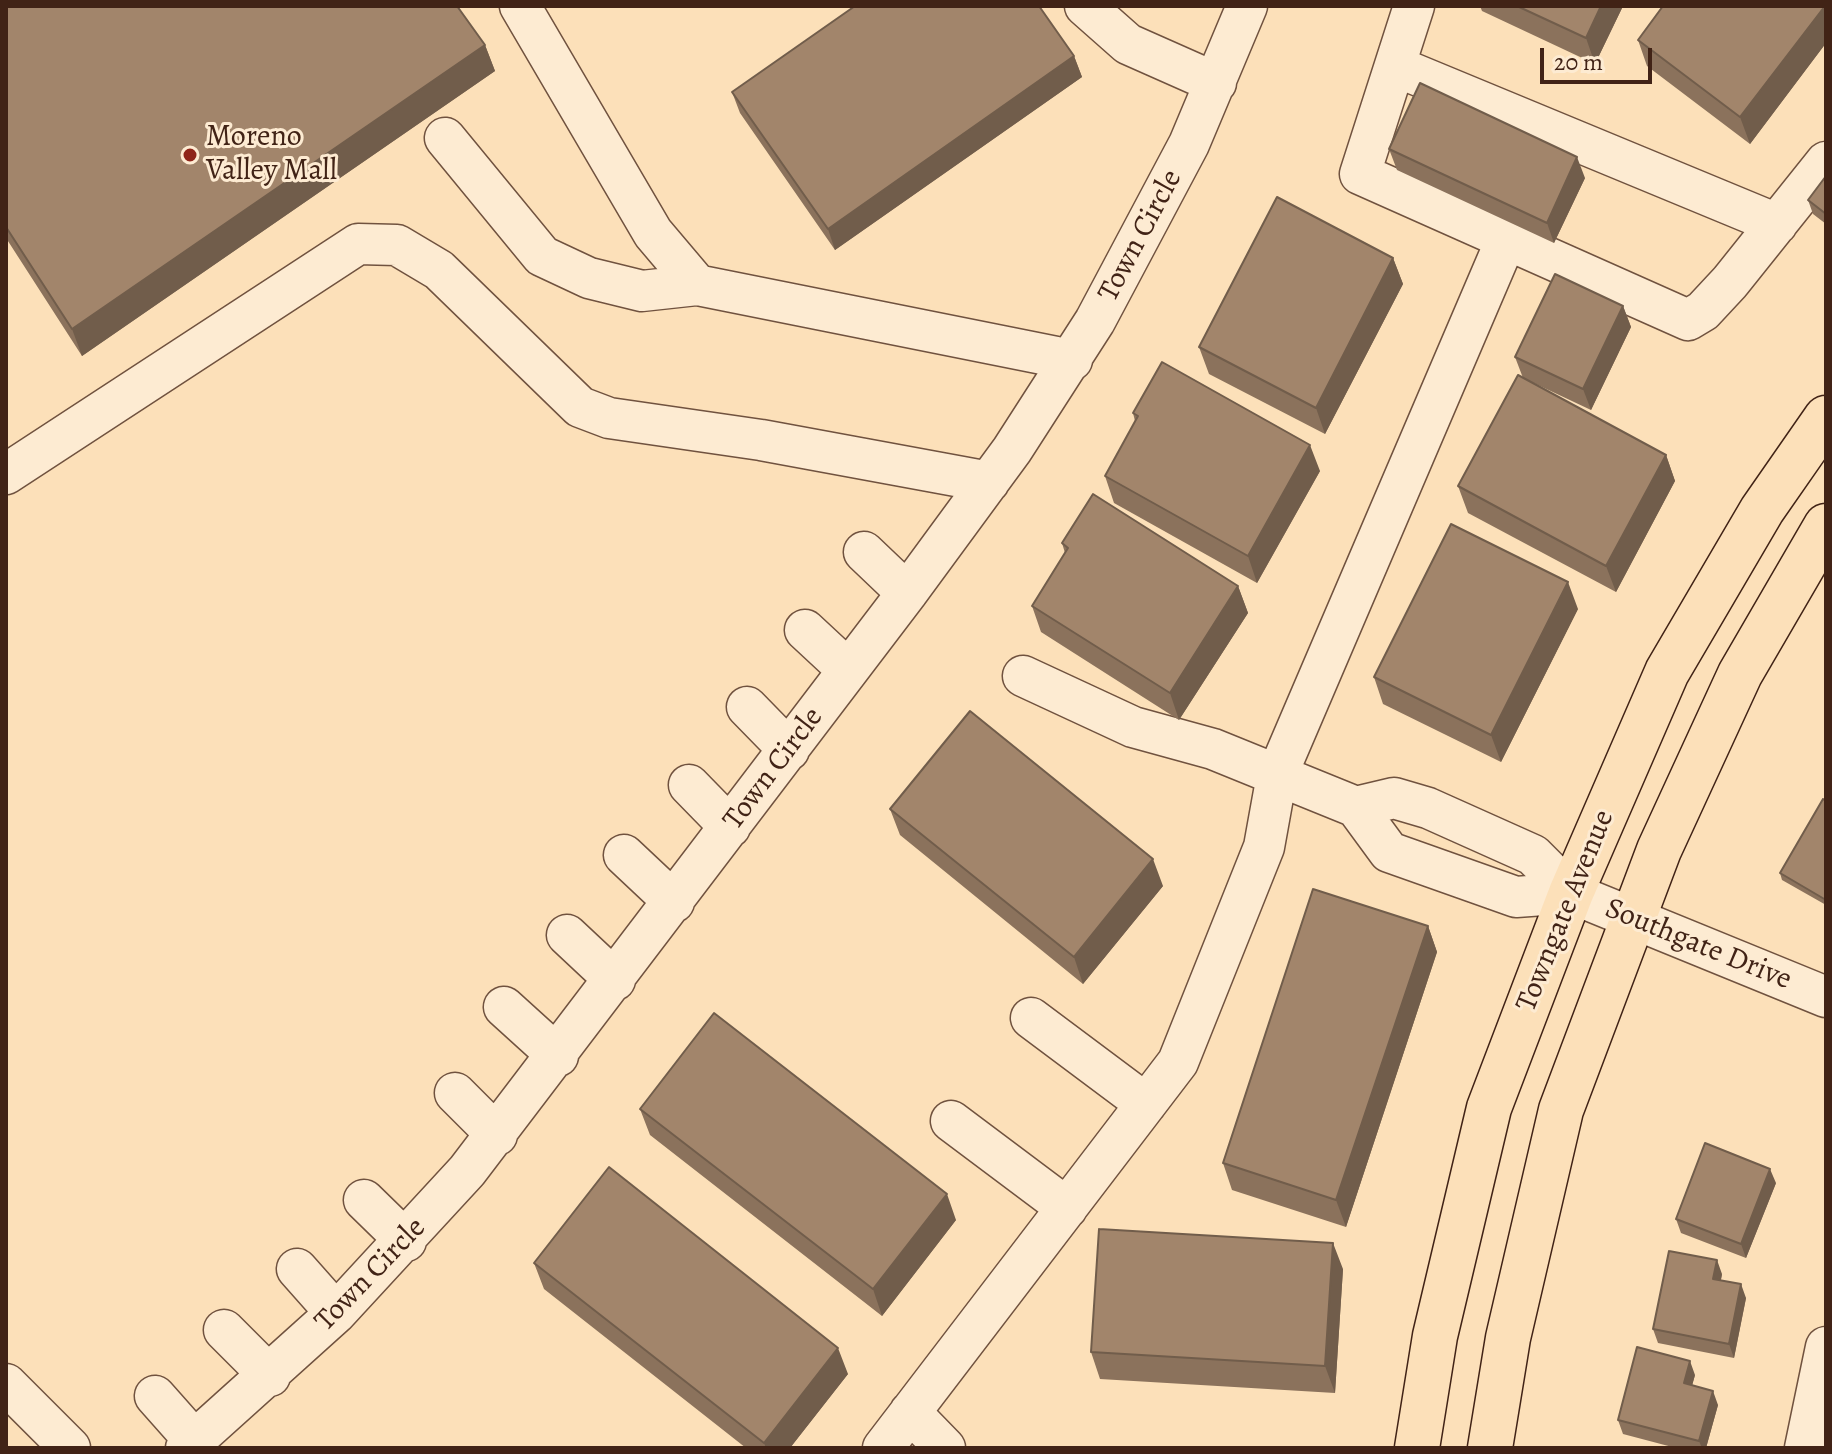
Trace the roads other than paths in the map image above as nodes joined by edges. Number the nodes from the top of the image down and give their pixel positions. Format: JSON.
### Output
{"nodes":[{"id":1,"x":1085,"y":6,"type":"edge"},
{"id":2,"x":1247,"y":6,"type":"edge"},
{"id":3,"x":1414,"y":6,"type":"edge"},
{"id":4,"x":518,"y":8,"type":"edge"},
{"id":5,"x":1395,"y":66,"type":"junction"},
{"id":6,"x":1216,"y":83,"type":"junction"},
{"id":7,"x":445,"y":138,"type":"dead end"},
{"id":8,"x":1826,"y":162,"type":"edge"},
{"id":9,"x":1777,"y":224,"type":"junction"},
{"id":10,"x":1506,"y":240,"type":"junction"},
{"id":11,"x":697,"y":285,"type":"junction"},
{"id":12,"x":1072,"y":360,"type":"junction"},
{"id":13,"x":1826,"y":418,"type":"edge"},
{"id":14,"x":6,"y":474,"type":"edge"},
{"id":15,"x":989,"y":482,"type":"junction"},
{"id":16,"x":1826,"y":526,"type":"edge"},
{"id":17,"x":864,"y":552,"type":"dead end"},
{"id":18,"x":907,"y":593,"type":"junction"},
{"id":19,"x":805,"y":630,"type":"dead end"},
{"id":20,"x":848,"y":670,"type":"junction"},
{"id":21,"x":1023,"y":676,"type":"dead end"},
{"id":22,"x":747,"y":707,"type":"dead end"},
{"id":23,"x":789,"y":750,"type":"junction"},
{"id":24,"x":1277,"y":775,"type":"junction"},
{"id":25,"x":689,"y":785,"type":"dead end"},
{"id":26,"x":1356,"y":807,"type":"junction"},
{"id":27,"x":730,"y":827,"type":"junction"},
{"id":28,"x":624,"y":855,"type":"dead end"},
{"id":29,"x":1571,"y":893,"type":"junction"},
{"id":30,"x":674,"y":902,"type":"junction"},
{"id":31,"x":1636,"y":918,"type":"junction"},
{"id":32,"x":567,"y":935,"type":"dead end"},
{"id":33,"x":615,"y":980,"type":"junction"},
{"id":34,"x":1826,"y":997,"type":"edge"},
{"id":35,"x":504,"y":1007,"type":"dead end"},
{"id":36,"x":1031,"y":1018,"type":"dead end"},
{"id":37,"x":558,"y":1056,"type":"junction"},
{"id":38,"x":455,"y":1093,"type":"dead end"},
{"id":39,"x":1146,"y":1104,"type":"junction"},
{"id":40,"x":951,"y":1121,"type":"dead end"},
{"id":41,"x":497,"y":1135,"type":"junction"},
{"id":42,"x":364,"y":1200,"type":"dead end"},
{"id":43,"x":1067,"y":1208,"type":"junction"},
{"id":44,"x":406,"y":1241,"type":"junction"},
{"id":45,"x":297,"y":1269,"type":"dead end"},
{"id":46,"x":336,"y":1313,"type":"junction"},
{"id":47,"x":224,"y":1330,"type":"dead end"},
{"id":48,"x":1826,"y":1347,"type":"edge"},
{"id":49,"x":270,"y":1376,"type":"junction"},
{"id":50,"x":6,"y":1384,"type":"edge"},
{"id":51,"x":155,"y":1396,"type":"dead end"},
{"id":52,"x":910,"y":1412,"type":"junction"},
{"id":53,"x":190,"y":1444,"type":"edge"},
{"id":54,"x":70,"y":1448,"type":"edge"},
{"id":55,"x":883,"y":1448,"type":"edge"},
{"id":56,"x":945,"y":1448,"type":"edge"},
{"id":57,"x":1417,"y":1448,"type":"edge"},
{"id":58,"x":1490,"y":1448,"type":"edge"},
{"id":59,"x":1805,"y":1448,"type":"edge"}],
"edges":[{"from":1,"to":6,"type":"street"},
{"from":2,"to":6,"type":"street","name":"Town Circle"},
{"from":3,"to":5,"type":"street"},
{"from":4,"to":11,"type":"street"},
{"from":5,"to":9,"type":"street"},
{"from":5,"to":10,"type":"street"},
{"from":6,"to":12,"type":"street","name":"Town Circle"},
{"from":7,"to":11,"type":"street"},
{"from":8,"to":9,"type":"street"},
{"from":9,"to":10,"type":"street"},
{"from":10,"to":24,"type":"street"},
{"from":11,"to":12,"type":"street"},
{"from":12,"to":15,"type":"street","name":"Town Circle"},
{"from":13,"to":29,"type":"main road","name":"Towngate Avenue"},
{"from":14,"to":15,"type":"street"},
{"from":15,"to":18,"type":"street","name":"Town Circle"},
{"from":16,"to":31,"type":"main road"},
{"from":17,"to":18,"type":"street"},
{"from":18,"to":20,"type":"street","name":"Town Circle"},
{"from":19,"to":20,"type":"street"},
{"from":20,"to":23,"type":"street","name":"Town Circle"},
{"from":21,"to":24,"type":"street"},
{"from":22,"to":23,"type":"street"},
{"from":23,"to":27,"type":"street","name":"Town Circle"},
{"from":24,"to":26,"type":"street"},
{"from":24,"to":39,"type":"street"},
{"from":25,"to":27,"type":"street"},
{"from":26,"to":29,"type":"street"},
{"from":26,"to":29,"type":"street"},
{"from":27,"to":30,"type":"street","name":"Town Circle"},
{"from":28,"to":30,"type":"street"},
{"from":29,"to":31,"type":"street","name":"Southgate Drive"},
{"from":29,"to":57,"type":"main road","name":"Towngate Avenue"},
{"from":30,"to":33,"type":"street","name":"Town Circle"},
{"from":31,"to":34,"type":"street","name":"Southgate Drive"},
{"from":31,"to":58,"type":"main road"},
{"from":32,"to":33,"type":"street"},
{"from":33,"to":37,"type":"street","name":"Town Circle"},
{"from":35,"to":37,"type":"street"},
{"from":36,"to":39,"type":"street"},
{"from":37,"to":41,"type":"street","name":"Town Circle"},
{"from":38,"to":41,"type":"street"},
{"from":39,"to":43,"type":"street"},
{"from":40,"to":43,"type":"street"},
{"from":41,"to":44,"type":"street","name":"Town Circle"},
{"from":42,"to":44,"type":"street"},
{"from":43,"to":52,"type":"street"},
{"from":44,"to":46,"type":"street","name":"Town Circle"},
{"from":45,"to":46,"type":"street"},
{"from":46,"to":49,"type":"street","name":"Town Circle"},
{"from":47,"to":49,"type":"street"},
{"from":48,"to":59,"type":"street"},
{"from":49,"to":53,"type":"street","name":"Town Circle"},
{"from":50,"to":54,"type":"street"},
{"from":51,"to":53,"type":"street"},
{"from":52,"to":55,"type":"street"},
{"from":52,"to":56,"type":"street"}]}
